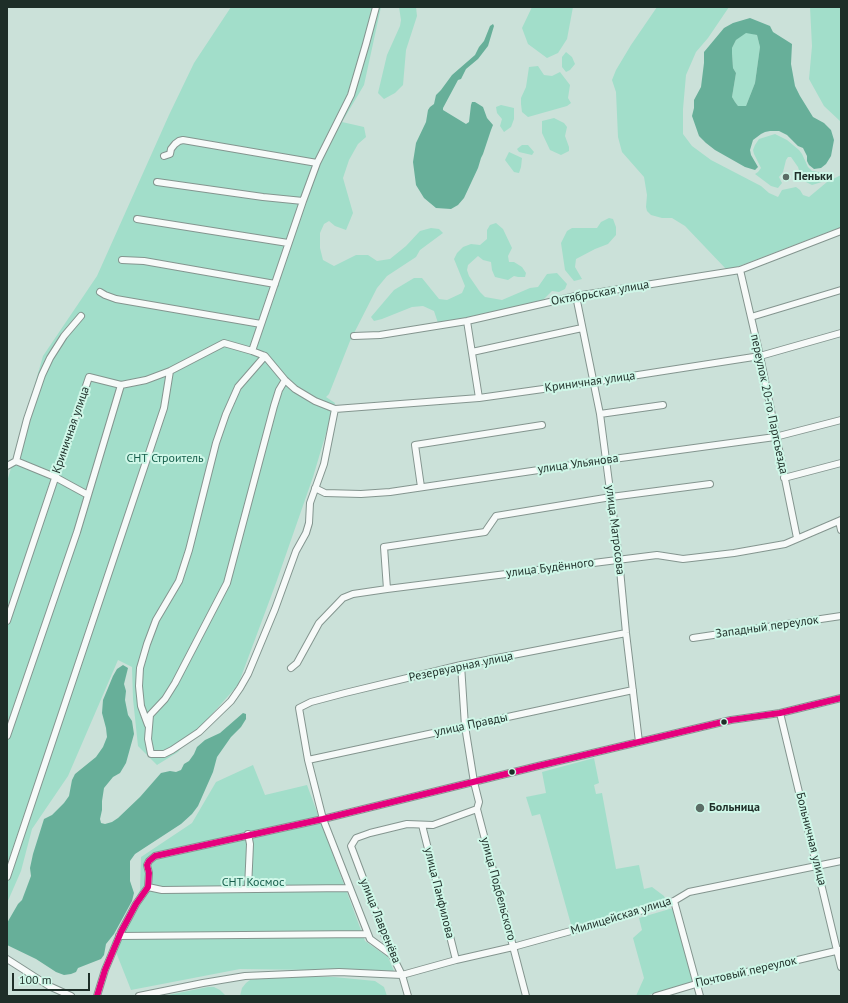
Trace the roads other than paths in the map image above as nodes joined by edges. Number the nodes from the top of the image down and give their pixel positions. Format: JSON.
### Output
{"nodes":[{"id":1,"x":376,"y":7,"type":"edge"},
{"id":2,"x":164,"y":156,"type":"dead end"},
{"id":3,"x":317,"y":163,"type":"junction"},
{"id":4,"x":157,"y":182,"type":"dead end"},
{"id":5,"x":303,"y":201,"type":"junction"},
{"id":6,"x":137,"y":219,"type":"dead end"},
{"id":7,"x":841,"y":231,"type":"edge"},
{"id":8,"x":288,"y":243,"type":"junction"},
{"id":9,"x":122,"y":260,"type":"dead end"},
{"id":10,"x":740,"y":270,"type":"junction"},
{"id":11,"x":275,"y":284,"type":"junction"},
{"id":12,"x":841,"y":290,"type":"edge"},
{"id":13,"x":100,"y":292,"type":"dead end"},
{"id":14,"x":576,"y":296,"type":"junction"},
{"id":15,"x":81,"y":316,"type":"dead end"},
{"id":16,"x":751,"y":317,"type":"junction"},
{"id":17,"x":467,"y":321,"type":"junction"},
{"id":18,"x":261,"y":324,"type":"junction"},
{"id":19,"x":582,"y":328,"type":"junction"},
{"id":20,"x":841,"y":333,"type":"edge"},
{"id":21,"x":354,"y":336,"type":"dead end"},
{"id":22,"x":252,"y":351,"type":"junction"},
{"id":23,"x":472,"y":352,"type":"junction"},
{"id":24,"x":265,"y":356,"type":"junction"},
{"id":25,"x":760,"y":356,"type":"junction"},
{"id":26,"x":170,"y":371,"type":"junction"},
{"id":27,"x":285,"y":380,"type":"junction"},
{"id":28,"x":593,"y":382,"type":"junction"},
{"id":29,"x":121,"y":385,"type":"junction"},
{"id":30,"x":479,"y":398,"type":"junction"},
{"id":31,"x":663,"y":404,"type":"dead end"},
{"id":32,"x":335,"y":409,"type":"junction"},
{"id":33,"x":600,"y":414,"type":"junction"},
{"id":34,"x":841,"y":420,"type":"edge"},
{"id":35,"x":542,"y":425,"type":"dead end"},
{"id":36,"x":775,"y":437,"type":"junction"},
{"id":37,"x":606,"y":460,"type":"junction"},
{"id":38,"x":16,"y":461,"type":"junction"},
{"id":39,"x":841,"y":463,"type":"edge"},
{"id":40,"x":7,"y":466,"type":"edge"},
{"id":41,"x":55,"y":477,"type":"junction"},
{"id":42,"x":784,"y":478,"type":"junction"},
{"id":43,"x":710,"y":484,"type":"dead end"},
{"id":44,"x":315,"y":488,"type":"junction"},
{"id":45,"x":421,"y":488,"type":"junction"},
{"id":46,"x":88,"y":495,"type":"junction"},
{"id":47,"x":611,"y":497,"type":"junction"},
{"id":48,"x":840,"y":520,"type":"edge"},
{"id":49,"x":841,"y":530,"type":"edge"},
{"id":50,"x":797,"y":538,"type":"junction"},
{"id":51,"x":619,"y":559,"type":"junction"},
{"id":52,"x":387,"y":589,"type":"junction"},
{"id":53,"x":841,"y":616,"type":"edge"},
{"id":54,"x":7,"y":621,"type":"edge"},
{"id":55,"x":626,"y":633,"type":"junction"},
{"id":56,"x":693,"y":638,"type":"dead end"},
{"id":57,"x":461,"y":665,"type":"junction"},
{"id":58,"x":291,"y":668,"type":"dead end"},
{"id":59,"x":633,"y":690,"type":"junction"},
{"id":60,"x":841,"y":698,"type":"edge"},
{"id":61,"x":780,"y":713,"type":"junction"},
{"id":62,"x":148,"y":725,"type":"junction"},
{"id":63,"x":465,"y":726,"type":"junction"},
{"id":64,"x":7,"y":736,"type":"edge"},
{"id":65,"x":639,"y":742,"type":"junction"},
{"id":66,"x":308,"y":760,"type":"junction"},
{"id":67,"x":474,"y":782,"type":"junction"},
{"id":68,"x":477,"y":809,"type":"junction"},
{"id":69,"x":323,"y":819,"type":"junction"},
{"id":70,"x":422,"y":825,"type":"junction"},
{"id":71,"x":248,"y":834,"type":"junction"},
{"id":72,"x":841,"y":861,"type":"edge"},
{"id":73,"x":818,"y":866,"type":"junction"},
{"id":74,"x":7,"y":877,"type":"edge"},
{"id":75,"x":148,"y":887,"type":"junction"},
{"id":76,"x":248,"y":888,"type":"junction"},
{"id":77,"x":350,"y":888,"type":"junction"},
{"id":78,"x":674,"y":901,"type":"junction"},
{"id":79,"x":368,"y":934,"type":"junction"},
{"id":80,"x":119,"y":936,"type":"junction"},
{"id":81,"x":513,"y":947,"type":"junction"},
{"id":82,"x":839,"y":950,"type":"edge"},
{"id":83,"x":392,"y":955,"type":"junction"},
{"id":84,"x":7,"y":960,"type":"edge"},
{"id":85,"x":456,"y":960,"type":"junction"},
{"id":86,"x":841,"y":967,"type":"edge"},
{"id":87,"x":402,"y":975,"type":"junction"},
{"id":88,"x":696,"y":984,"type":"junction"},
{"id":89,"x":71,"y":996,"type":"edge"},
{"id":90,"x":97,"y":996,"type":"edge"},
{"id":91,"x":139,"y":996,"type":"edge"},
{"id":92,"x":408,"y":996,"type":"edge"},
{"id":93,"x":526,"y":996,"type":"edge"},
{"id":94,"x":656,"y":996,"type":"edge"},
{"id":95,"x":700,"y":996,"type":"edge"}],
"edges":[{"from":1,"to":3,"type":"street"},
{"from":2,"to":3,"type":"street"},
{"from":3,"to":5,"type":"street"},
{"from":4,"to":5,"type":"street"},
{"from":5,"to":8,"type":"street"},
{"from":6,"to":8,"type":"street"},
{"from":7,"to":10,"type":"street","name":"Октябрьская улица"},
{"from":8,"to":11,"type":"street"},
{"from":9,"to":11,"type":"street"},
{"from":10,"to":14,"type":"street","name":"Октябрьская улица"},
{"from":10,"to":16,"type":"street","name":"переулок 20-го Партсъезда"},
{"from":11,"to":18,"type":"street"},
{"from":12,"to":16,"type":"street"},
{"from":13,"to":18,"type":"street"},
{"from":14,"to":17,"type":"street","name":"Октябрьская улица"},
{"from":14,"to":19,"type":"street","name":"улица Матросова"},
{"from":15,"to":38,"type":"street"},
{"from":16,"to":25,"type":"street","name":"переулок 20-го Партсъезда"},
{"from":17,"to":21,"type":"street","name":"Октябрьская улица"},
{"from":17,"to":23,"type":"street"},
{"from":18,"to":22,"type":"street"},
{"from":19,"to":23,"type":"street"},
{"from":19,"to":28,"type":"street","name":"улица Матросова"},
{"from":20,"to":25,"type":"street","name":"Криничная улица"},
{"from":22,"to":24,"type":"street"},
{"from":22,"to":26,"type":"street","name":"Криничная улица"},
{"from":23,"to":30,"type":"street"},
{"from":24,"to":27,"type":"street"},
{"from":24,"to":62,"type":"street"},
{"from":25,"to":28,"type":"street","name":"Криничная улица"},
{"from":25,"to":36,"type":"street","name":"переулок 20-го Партсъезда"},
{"from":26,"to":29,"type":"street","name":"Криничная улица"},
{"from":26,"to":74,"type":"street"},
{"from":27,"to":32,"type":"street"},
{"from":27,"to":62,"type":"street"},
{"from":28,"to":30,"type":"street","name":"Криничная улица"},
{"from":28,"to":33,"type":"street","name":"улица Матросова"},
{"from":29,"to":41,"type":"street","name":"Криничная улица"},
{"from":29,"to":46,"type":"street"},
{"from":30,"to":32,"type":"street","name":"Криничная улица"},
{"from":31,"to":33,"type":"street"},
{"from":32,"to":44,"type":"street"},
{"from":33,"to":37,"type":"street","name":"улица Матросова"},
{"from":34,"to":36,"type":"street","name":"улица Ульянова"},
{"from":35,"to":45,"type":"street"},
{"from":36,"to":37,"type":"street","name":"улица Ульянова"},
{"from":36,"to":42,"type":"street","name":"переулок 20-го Партсъезда"},
{"from":37,"to":45,"type":"street","name":"улица Ульянова"},
{"from":37,"to":47,"type":"street","name":"улица Матросова"},
{"from":38,"to":40,"type":"street"},
{"from":38,"to":41,"type":"street"},
{"from":39,"to":42,"type":"street"},
{"from":41,"to":46,"type":"street"},
{"from":41,"to":54,"type":"street","name":"Криничная улица"},
{"from":42,"to":50,"type":"street","name":"переулок 20-го Партсъезда"},
{"from":43,"to":47,"type":"street"},
{"from":44,"to":45,"type":"street","name":"улица Ульянова"},
{"from":44,"to":62,"type":"street"},
{"from":46,"to":64,"type":"street"},
{"from":47,"to":51,"type":"street","name":"улица Матросова"},
{"from":47,"to":52,"type":"street"},
{"from":48,"to":49,"type":"street"},
{"from":48,"to":50,"type":"street","name":"улица Будённого"},
{"from":50,"to":51,"type":"street","name":"улица Будённого"},
{"from":51,"to":52,"type":"street","name":"улица Будённого"},
{"from":51,"to":55,"type":"street","name":"улица Матросова"},
{"from":52,"to":58,"type":"street","name":"улица Будённого"},
{"from":53,"to":56,"type":"street","name":"Западный переулок"},
{"from":55,"to":57,"type":"street","name":"Резервуарная улица"},
{"from":55,"to":59,"type":"street","name":"улица Матросова"},
{"from":57,"to":63,"type":"street","name":"улица Подбельского"},
{"from":57,"to":66,"type":"street","name":"Резервуарная улица"},
{"from":59,"to":63,"type":"street","name":"улица Правды"},
{"from":59,"to":65,"type":"street","name":"улица Матросова"},
{"from":60,"to":61,"type":"street"},
{"from":61,"to":65,"type":"street"},
{"from":61,"to":73,"type":"street","name":"Больничная улица"},
{"from":63,"to":66,"type":"street","name":"улица Правды"},
{"from":63,"to":67,"type":"street","name":"улица Подбельского"},
{"from":65,"to":67,"type":"street"},
{"from":66,"to":69,"type":"street"},
{"from":67,"to":68,"type":"street","name":"улица Подбельского"},
{"from":67,"to":69,"type":"street"},
{"from":68,"to":70,"type":"street"},
{"from":68,"to":81,"type":"street","name":"улица Подбельского"},
{"from":69,"to":71,"type":"street"},
{"from":69,"to":77,"type":"street"},
{"from":70,"to":83,"type":"street","name":"улица Лавренёва"},
{"from":70,"to":85,"type":"street","name":"улица Панфилова"},
{"from":71,"to":75,"type":"street"},
{"from":71,"to":76,"type":"street"},
{"from":72,"to":73,"type":"street","name":"Милицейская улица"},
{"from":73,"to":78,"type":"street","name":"Милицейская улица"},
{"from":73,"to":82,"type":"street","name":"Больничная улица"},
{"from":75,"to":76,"type":"street"},
{"from":75,"to":80,"type":"street"},
{"from":76,"to":77,"type":"street"},
{"from":77,"to":79,"type":"street"},
{"from":78,"to":81,"type":"street","name":"Милицейская улица"},
{"from":78,"to":88,"type":"street"},
{"from":79,"to":80,"type":"street"},
{"from":79,"to":83,"type":"street"},
{"from":80,"to":90,"type":"street"},
{"from":81,"to":85,"type":"street","name":"Милицейская улица"},
{"from":81,"to":93,"type":"street","name":"улица Подбельского"},
{"from":82,"to":86,"type":"street","name":"Больничная улица"},
{"from":82,"to":88,"type":"street","name":"Почтовый переулок"},
{"from":83,"to":87,"type":"street","name":"улица Лавренёва"},
{"from":84,"to":89,"type":"street"},
{"from":85,"to":87,"type":"street","name":"Милицейская улица"},
{"from":87,"to":91,"type":"street","name":"Милицейская улица"},
{"from":87,"to":92,"type":"street","name":"улица Лавренёва"},
{"from":88,"to":94,"type":"street","name":"Почтовый переулок"},
{"from":88,"to":95,"type":"street"}]}
